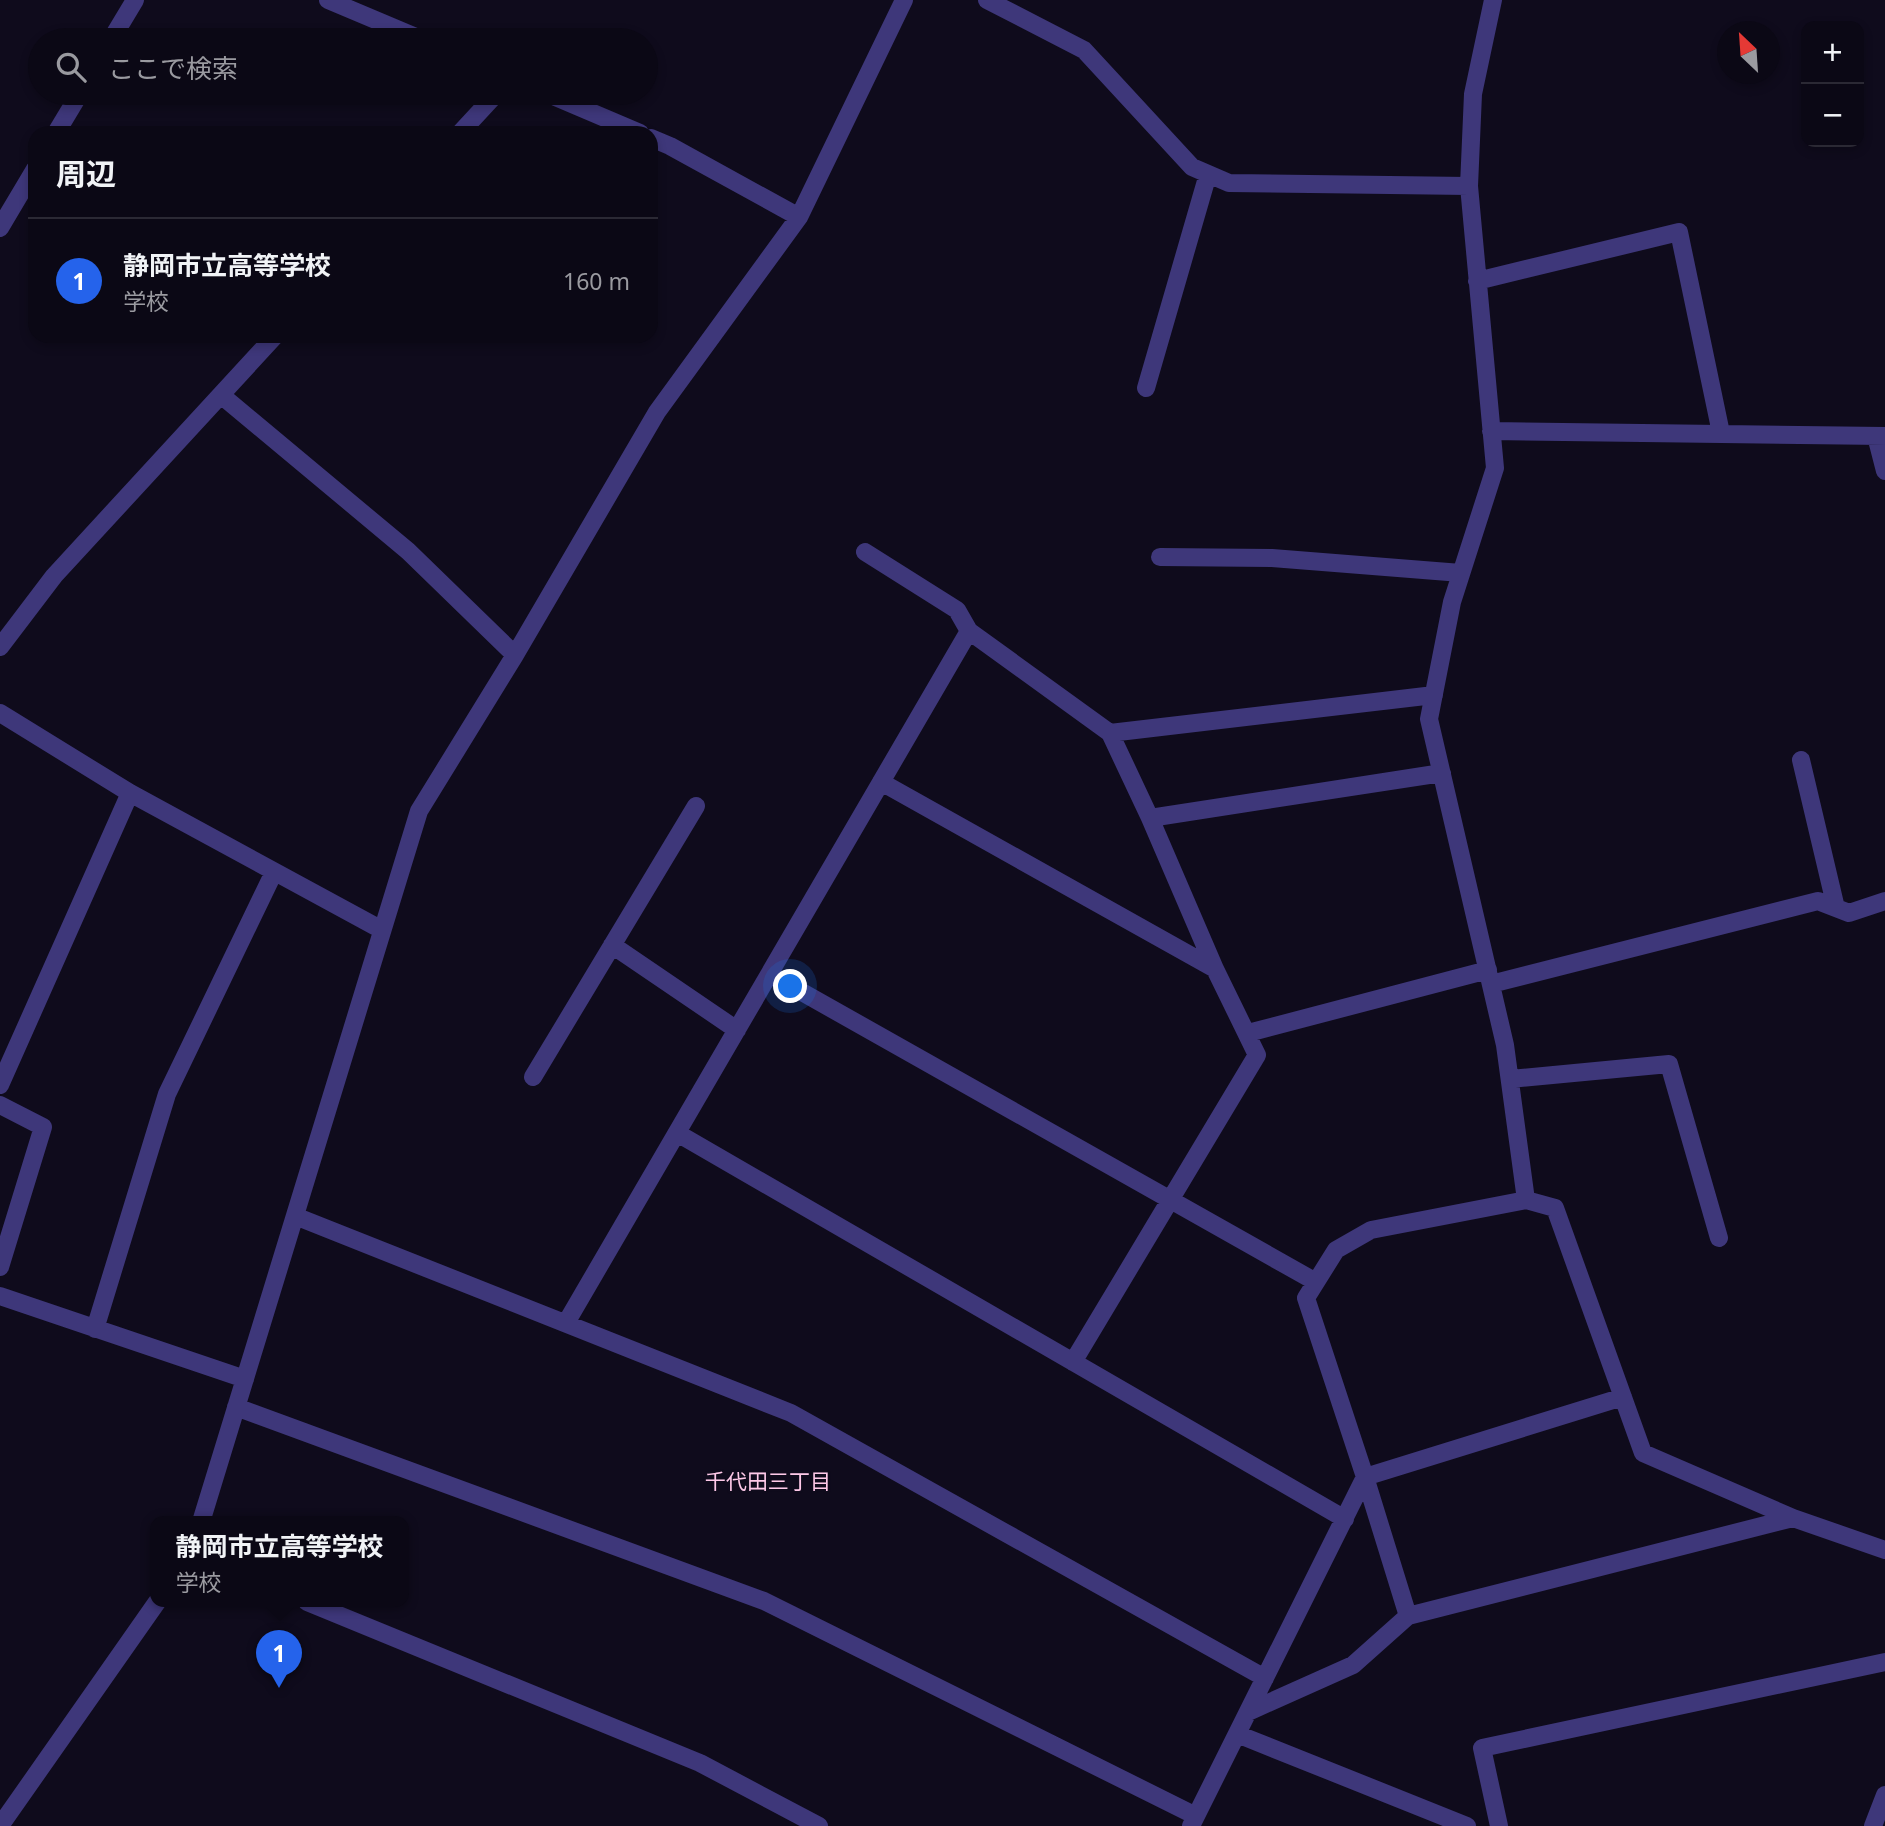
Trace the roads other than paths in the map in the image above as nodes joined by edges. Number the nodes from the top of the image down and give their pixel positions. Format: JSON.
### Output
{"nodes":[{"id":1,"x":135,"y":0,"type":"edge"},
{"id":2,"x":328,"y":0,"type":"edge"},
{"id":3,"x":904,"y":0,"type":"edge"},
{"id":4,"x":987,"y":0,"type":"edge"},
{"id":5,"x":1493,"y":0,"type":"edge"},
{"id":6,"x":118,"y":28,"type":"edge"},
{"id":7,"x":394,"y":28,"type":"edge"},
{"id":8,"x":73,"y":105,"type":"edge"},
{"id":9,"x":486,"y":105,"type":"edge"},
{"id":10,"x":574,"y":105,"type":"edge"},
{"id":11,"x":60,"y":126,"type":"edge"},
{"id":12,"x":466,"y":126,"type":"edge"},
{"id":13,"x":624,"y":126,"type":"edge"},
{"id":14,"x":658,"y":141,"type":"edge"},
{"id":15,"x":1208,"y":174,"type":"junction"},
{"id":16,"x":28,"y":181,"type":"edge"},
{"id":17,"x":1469,"y":186,"type":"junction"},
{"id":18,"x":799,"y":217,"type":"junction"},
{"id":19,"x":0,"y":229,"type":"edge"},
{"id":20,"x":1477,"y":281,"type":"junction"},
{"id":21,"x":269,"y":343,"type":"edge"},
{"id":22,"x":1146,"y":388,"type":"dead end"},
{"id":23,"x":221,"y":395,"type":"junction"},
{"id":24,"x":1492,"y":431,"type":"junction"},
{"id":25,"x":1721,"y":433,"type":"junction"},
{"id":26,"x":1880,"y":436,"type":"edge"},
{"id":27,"x":1885,"y":471,"type":"edge"},
{"id":28,"x":865,"y":552,"type":"dead end"},
{"id":29,"x":1160,"y":557,"type":"dead end"},
{"id":30,"x":1461,"y":573,"type":"junction"},
{"id":31,"x":969,"y":631,"type":"junction"},
{"id":32,"x":0,"y":647,"type":"edge"},
{"id":33,"x":515,"y":655,"type":"junction"},
{"id":34,"x":1434,"y":695,"type":"junction"},
{"id":35,"x":0,"y":713,"type":"edge"},
{"id":36,"x":1110,"y":733,"type":"junction"},
{"id":37,"x":1801,"y":760,"type":"dead end"},
{"id":38,"x":1442,"y":773,"type":"junction"},
{"id":39,"x":881,"y":782,"type":"junction"},
{"id":40,"x":130,"y":793,"type":"junction"},
{"id":41,"x":696,"y":806,"type":"dead end"},
{"id":42,"x":1150,"y":818,"type":"junction"},
{"id":43,"x":274,"y":872,"type":"junction"},
{"id":44,"x":1885,"y":901,"type":"edge"},
{"id":45,"x":1836,"y":908,"type":"junction"},
{"id":46,"x":382,"y":930,"type":"junction"},
{"id":47,"x":612,"y":945,"type":"junction"},
{"id":48,"x":1214,"y":969,"type":"junction"},
{"id":49,"x":770,"y":974,"type":"junction"},
{"id":50,"x":1490,"y":977,"type":"junction"},
{"id":51,"x":737,"y":1030,"type":"junction"},
{"id":52,"x":1248,"y":1033,"type":"junction"},
{"id":53,"x":533,"y":1077,"type":"dead end"},
{"id":54,"x":1510,"y":1079,"type":"junction"},
{"id":55,"x":0,"y":1085,"type":"edge"},
{"id":56,"x":0,"y":1105,"type":"edge"},
{"id":57,"x":677,"y":1133,"type":"junction"},
{"id":58,"x":1170,"y":1200,"type":"junction"},
{"id":59,"x":1526,"y":1200,"type":"junction"},
{"id":60,"x":295,"y":1216,"type":"junction"},
{"id":61,"x":1719,"y":1238,"type":"dead end"},
{"id":62,"x":0,"y":1267,"type":"edge"},
{"id":63,"x":1316,"y":1282,"type":"junction"},
{"id":64,"x":0,"y":1296,"type":"edge"},
{"id":65,"x":566,"y":1323,"type":"junction"},
{"id":66,"x":95,"y":1329,"type":"junction"},
{"id":67,"x":1073,"y":1362,"type":"junction"},
{"id":68,"x":245,"y":1379,"type":"junction"},
{"id":69,"x":1623,"y":1397,"type":"junction"},
{"id":70,"x":236,"y":1406,"type":"junction"},
{"id":71,"x":1366,"y":1477,"type":"junction"},
{"id":72,"x":203,"y":1516,"type":"edge"},
{"id":73,"x":1793,"y":1518,"type":"junction"},
{"id":74,"x":1345,"y":1519,"type":"junction"},
{"id":75,"x":1885,"y":1550,"type":"edge"},
{"id":76,"x":153,"y":1607,"type":"edge"},
{"id":77,"x":319,"y":1607,"type":"edge"},
{"id":78,"x":1408,"y":1616,"type":"junction"},
{"id":79,"x":1885,"y":1662,"type":"edge"},
{"id":80,"x":1265,"y":1678,"type":"junction"},
{"id":81,"x":1248,"y":1712,"type":"junction"},
{"id":82,"x":1237,"y":1734,"type":"junction"},
{"id":83,"x":1885,"y":1795,"type":"edge"},
{"id":84,"x":1193,"y":1821,"type":"edge"},
{"id":85,"x":0,"y":1826,"type":"edge"},
{"id":86,"x":819,"y":1826,"type":"edge"},
{"id":87,"x":1467,"y":1826,"type":"edge"},
{"id":88,"x":1499,"y":1826,"type":"edge"},
{"id":89,"x":1873,"y":1826,"type":"edge"}],
"edges":[{"from":1,"to":6,"type":"street"},
{"from":2,"to":7,"type":"street"},
{"from":3,"to":18,"type":"street"},
{"from":4,"to":15,"type":"street"},
{"from":5,"to":17,"type":"street"},
{"from":8,"to":11,"type":"street"},
{"from":9,"to":12,"type":"street"},
{"from":10,"to":13,"type":"street"},
{"from":14,"to":18,"type":"street"},
{"from":15,"to":17,"type":"street"},
{"from":15,"to":22,"type":"street"},
{"from":16,"to":19,"type":"street"},
{"from":17,"to":20,"type":"street"},
{"from":18,"to":33,"type":"street"},
{"from":20,"to":24,"type":"street"},
{"from":20,"to":25,"type":"street"},
{"from":21,"to":23,"type":"street"},
{"from":23,"to":32,"type":"street"},
{"from":23,"to":33,"type":"street"},
{"from":24,"to":25,"type":"street"},
{"from":24,"to":30,"type":"street"},
{"from":25,"to":26,"type":"street"},
{"from":26,"to":27,"type":"street"},
{"from":28,"to":31,"type":"street"},
{"from":29,"to":30,"type":"street"},
{"from":30,"to":34,"type":"street"},
{"from":31,"to":36,"type":"street"},
{"from":31,"to":39,"type":"street"},
{"from":33,"to":46,"type":"street"},
{"from":34,"to":36,"type":"street"},
{"from":34,"to":38,"type":"street"},
{"from":35,"to":40,"type":"street"},
{"from":36,"to":42,"type":"street"},
{"from":37,"to":45,"type":"street"},
{"from":38,"to":42,"type":"street"},
{"from":38,"to":50,"type":"street"},
{"from":39,"to":48,"type":"street"},
{"from":39,"to":49,"type":"street"},
{"from":40,"to":43,"type":"street"},
{"from":40,"to":55,"type":"street"},
{"from":41,"to":47,"type":"street"},
{"from":42,"to":48,"type":"street"},
{"from":43,"to":46,"type":"street"},
{"from":43,"to":66,"type":"street"},
{"from":44,"to":45,"type":"street"},
{"from":45,"to":50,"type":"street"},
{"from":46,"to":60,"type":"street"},
{"from":47,"to":51,"type":"street"},
{"from":47,"to":53,"type":"street"},
{"from":48,"to":52,"type":"street"},
{"from":49,"to":51,"type":"street"},
{"from":49,"to":58,"type":"street"},
{"from":50,"to":52,"type":"street"},
{"from":50,"to":54,"type":"street"},
{"from":51,"to":57,"type":"street"},
{"from":52,"to":58,"type":"street"},
{"from":54,"to":59,"type":"street"},
{"from":54,"to":61,"type":"street"},
{"from":56,"to":62,"type":"street"},
{"from":57,"to":65,"type":"street"},
{"from":57,"to":67,"type":"street"},
{"from":58,"to":63,"type":"street"},
{"from":58,"to":67,"type":"street"},
{"from":59,"to":63,"type":"street"},
{"from":59,"to":69,"type":"street"},
{"from":60,"to":65,"type":"street"},
{"from":60,"to":68,"type":"street"},
{"from":63,"to":71,"type":"street"},
{"from":64,"to":66,"type":"street"},
{"from":65,"to":80,"type":"street"},
{"from":66,"to":68,"type":"street"},
{"from":67,"to":74,"type":"street"},
{"from":68,"to":70,"type":"street"},
{"from":69,"to":71,"type":"street"},
{"from":69,"to":73,"type":"street"},
{"from":70,"to":72,"type":"street"},
{"from":70,"to":84,"type":"street"},
{"from":71,"to":74,"type":"street"},
{"from":71,"to":78,"type":"street"},
{"from":73,"to":75,"type":"street"},
{"from":73,"to":78,"type":"street"},
{"from":74,"to":80,"type":"street"},
{"from":76,"to":85,"type":"street"},
{"from":77,"to":86,"type":"street"},
{"from":78,"to":81,"type":"street"},
{"from":79,"to":88,"type":"street"},
{"from":80,"to":81,"type":"street"},
{"from":81,"to":82,"type":"street"},
{"from":82,"to":84,"type":"street"},
{"from":82,"to":87,"type":"street"},
{"from":83,"to":89,"type":"street"}]}
